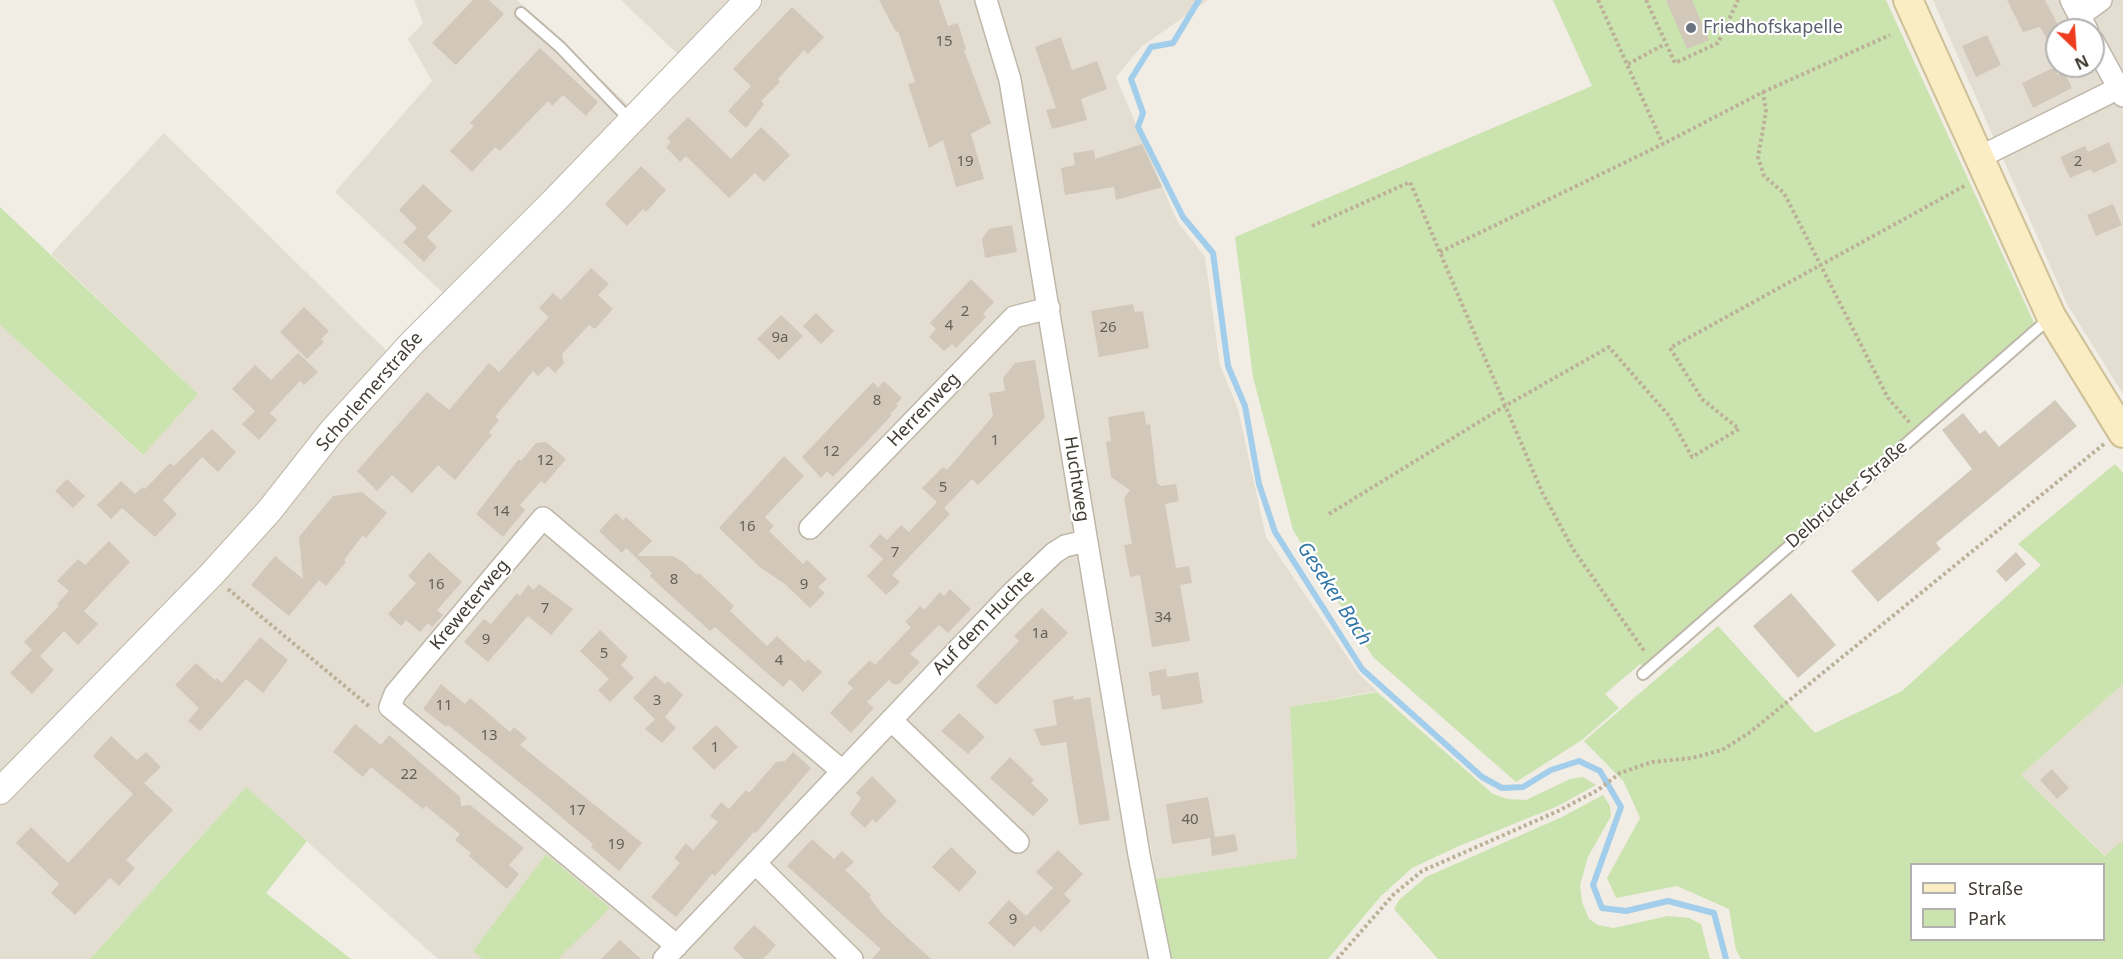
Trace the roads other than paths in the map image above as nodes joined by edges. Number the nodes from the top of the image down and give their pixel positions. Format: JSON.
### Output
{"nodes":[{"id":1,"x":748,"y":0,"type":"edge"},
{"id":2,"x":986,"y":0,"type":"edge"},
{"id":3,"x":1908,"y":0,"type":"edge"},
{"id":4,"x":2101,"y":0,"type":"edge"},
{"id":5,"x":521,"y":13,"type":"dead end"},
{"id":6,"x":2079,"y":15,"type":"edge"},
{"id":7,"x":2105,"y":63,"type":"edge"},
{"id":8,"x":2121,"y":92,"type":"edge"},
{"id":9,"x":631,"y":121,"type":"junction"},
{"id":10,"x":1982,"y":166,"type":"junction"},
{"id":11,"x":1049,"y":308,"type":"junction"},
{"id":12,"x":2051,"y":316,"type":"junction"},
{"id":13,"x":2122,"y":431,"type":"edge"},
{"id":14,"x":810,"y":528,"type":"dead end"},
{"id":15,"x":1086,"y":541,"type":"junction"},
{"id":16,"x":1643,"y":674,"type":"dead end"},
{"id":17,"x":891,"y":720,"type":"junction"},
{"id":18,"x":841,"y":770,"type":"junction"},
{"id":19,"x":0,"y":791,"type":"edge"},
{"id":20,"x":1018,"y":842,"type":"dead end"},
{"id":21,"x":755,"y":863,"type":"junction"},
{"id":22,"x":670,"y":952,"type":"edge"},
{"id":23,"x":852,"y":959,"type":"edge"},
{"id":24,"x":1160,"y":959,"type":"edge"}],
"edges":[{"from":1,"to":9,"type":"street","name":"Schorlemerstraße"},
{"from":2,"to":11,"type":"street","name":"Huchtweg"},
{"from":3,"to":10,"type":"main road"},
{"from":4,"to":6,"type":"street"},
{"from":5,"to":9,"type":"lane"},
{"from":7,"to":8,"type":"street"},
{"from":8,"to":10,"type":"street"},
{"from":9,"to":19,"type":"street","name":"Schorlemerstraße"},
{"from":10,"to":12,"type":"main road"},
{"from":11,"to":14,"type":"street","name":"Herrenweg"},
{"from":11,"to":15,"type":"street","name":"Huchtweg"},
{"from":12,"to":13,"type":"main road"},
{"from":12,"to":16,"type":"lane","name":"Delbrücker Straße"},
{"from":15,"to":17,"type":"street","name":"Auf dem Huchte"},
{"from":15,"to":24,"type":"street","name":"Huchtweg"},
{"from":17,"to":18,"type":"street","name":"Auf dem Huchte"},
{"from":17,"to":20,"type":"street"},
{"from":18,"to":21,"type":"street","name":"Auf dem Huchte"},
{"from":18,"to":22,"type":"street","name":"Kreweterweg"},
{"from":21,"to":22,"type":"street","name":"Auf dem Huchte"},
{"from":21,"to":23,"type":"street"}]}
